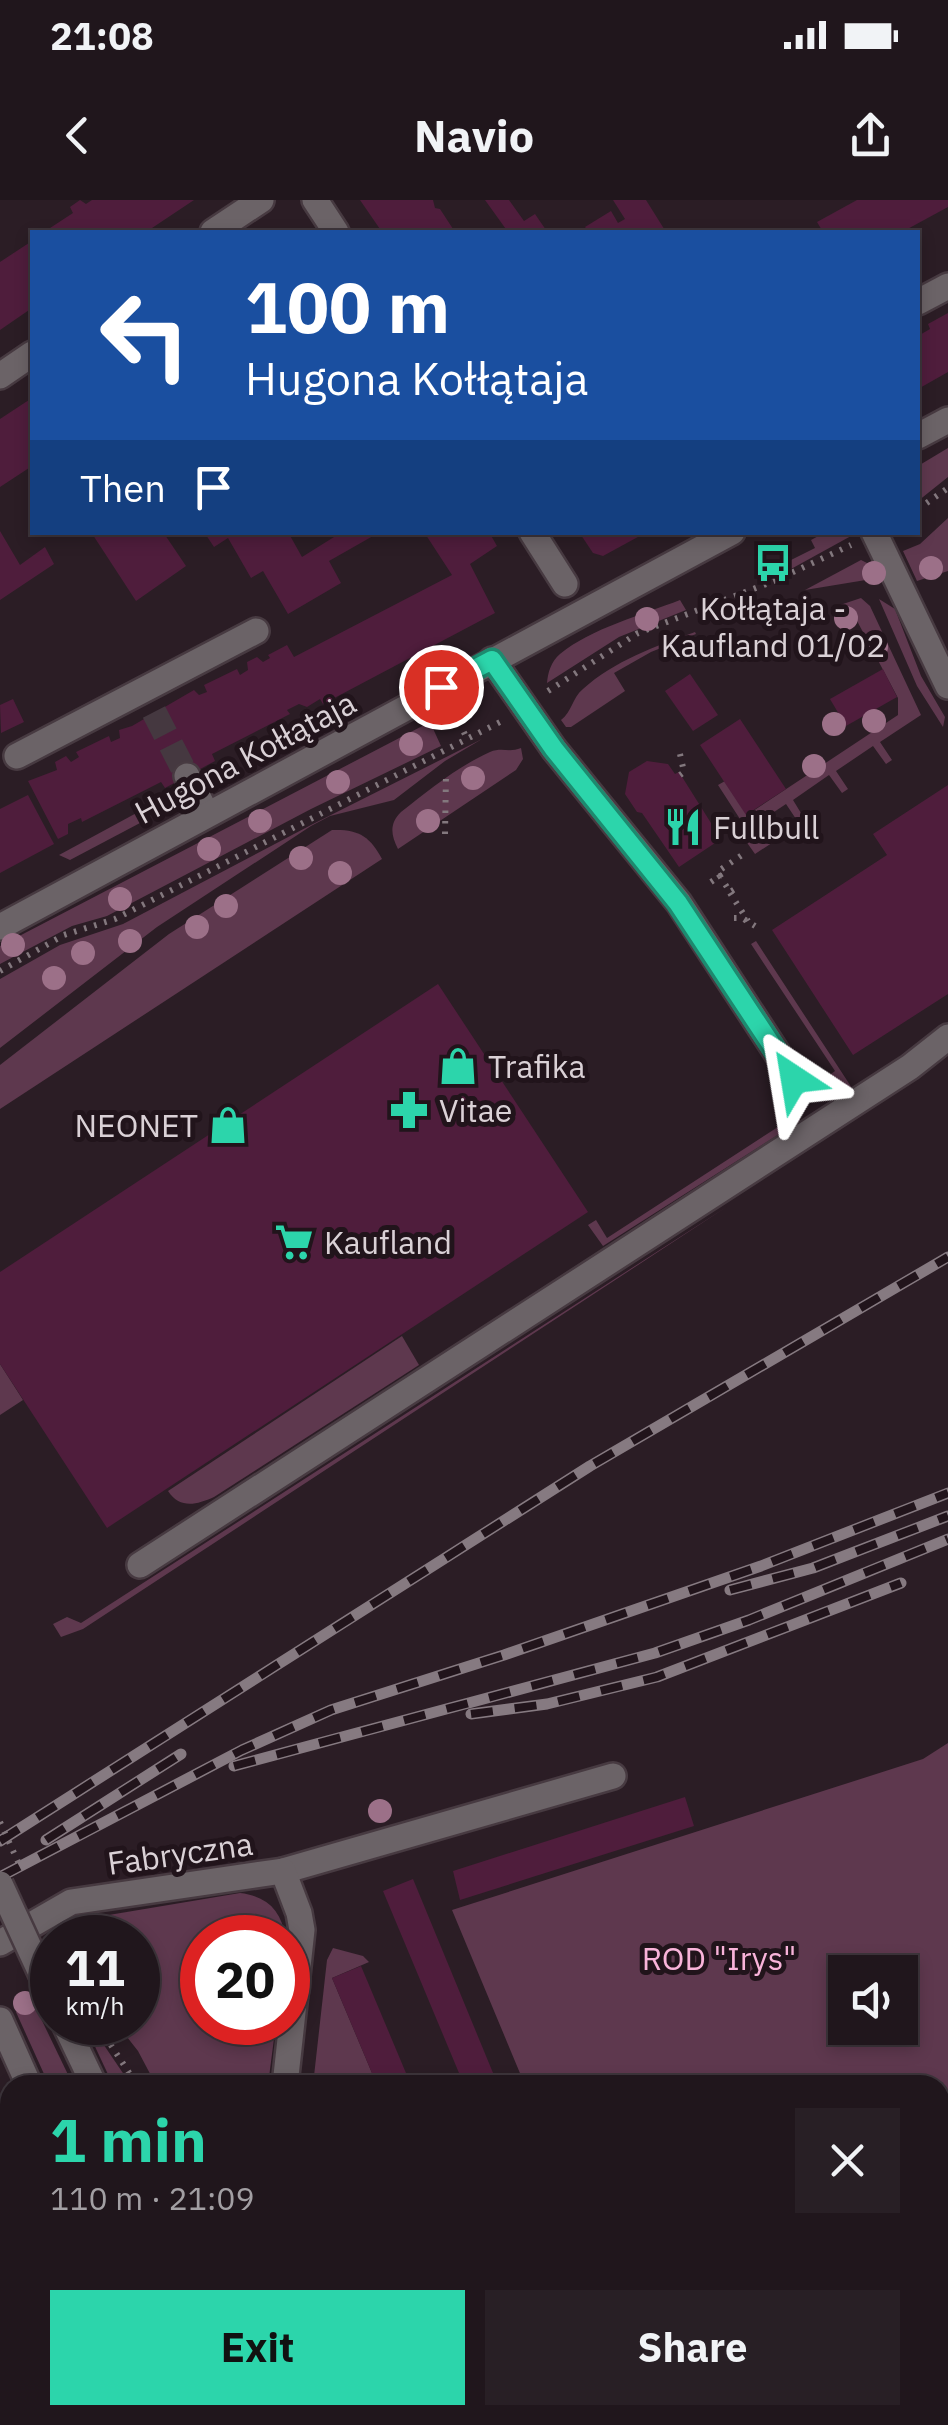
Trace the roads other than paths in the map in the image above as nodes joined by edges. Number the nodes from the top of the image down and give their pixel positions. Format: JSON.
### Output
{"nodes":[{"id":1,"x":261,"y":200,"type":"edge"},
{"id":2,"x":315,"y":200,"type":"edge"},
{"id":3,"x":215,"y":230,"type":"edge"},
{"id":4,"x":335,"y":230,"type":"edge"},
{"id":5,"x":948,"y":286,"type":"edge"},
{"id":6,"x":920,"y":301,"type":"edge"},
{"id":7,"x":30,"y":355,"type":"edge"},
{"id":8,"x":0,"y":376,"type":"edge"},
{"id":9,"x":948,"y":420,"type":"edge"},
{"id":10,"x":920,"y":435,"type":"edge"},
{"id":11,"x":534,"y":535,"type":"edge"},
{"id":12,"x":726,"y":535,"type":"edge"},
{"id":13,"x":866,"y":537,"type":"edge"},
{"id":14,"x":566,"y":584,"type":"dead end"},
{"id":15,"x":256,"y":631,"type":"dead end"},
{"id":16,"x":492,"y":660,"type":"junction"},
{"id":17,"x":948,"y":686,"type":"edge"},
{"id":18,"x":17,"y":756,"type":"dead end"},
{"id":19,"x":187,"y":776,"type":"tunnel mouth"},
{"id":20,"x":207,"y":814,"type":"junction"},
{"id":21,"x":0,"y":927,"type":"edge"},
{"id":22,"x":948,"y":1037,"type":"edge"},
{"id":23,"x":794,"y":1079,"type":"dead end"},
{"id":24,"x":140,"y":1566,"type":"dead end"},
{"id":25,"x":613,"y":1776,"type":"dead end"},
{"id":26,"x":282,"y":1871,"type":"junction"},
{"id":27,"x":0,"y":1884,"type":"edge"},
{"id":28,"x":0,"y":1943,"type":"edge"},
{"id":29,"x":30,"y":1949,"type":"edge"},
{"id":30,"x":1,"y":2023,"type":"edge"},
{"id":31,"x":75,"y":2045,"type":"edge"},
{"id":32,"x":24,"y":2075,"type":"edge"},
{"id":33,"x":89,"y":2075,"type":"edge"},
{"id":34,"x":286,"y":2075,"type":"edge"}],
"edges":[{"from":1,"to":3,"type":"street"},
{"from":2,"to":4,"type":"street"},
{"from":5,"to":6,"type":"street"},
{"from":7,"to":8,"type":"street"},
{"from":9,"to":10,"type":"street"},
{"from":11,"to":14,"type":"street"},
{"from":12,"to":16,"type":"street","name":"Hugona Kołłątaja"},
{"from":13,"to":17,"type":"street"},
{"from":15,"to":18,"type":"street"},
{"from":16,"to":20,"type":"street","name":"Hugona Kołłątaja"},
{"from":16,"to":23,"type":"street"},
{"from":19,"to":20,"type":"street"},
{"from":20,"to":21,"type":"street","name":"Hugona Kołłątaja"},
{"from":22,"to":24,"type":"street"},
{"from":25,"to":26,"type":"street"},
{"from":26,"to":28,"type":"street","name":"Fabryczna"},
{"from":26,"to":34,"type":"street","name":"Fabryczna"},
{"from":27,"to":29,"type":"street","bridge":true},
{"from":30,"to":32,"type":"street"},
{"from":31,"to":33,"type":"street"}]}
